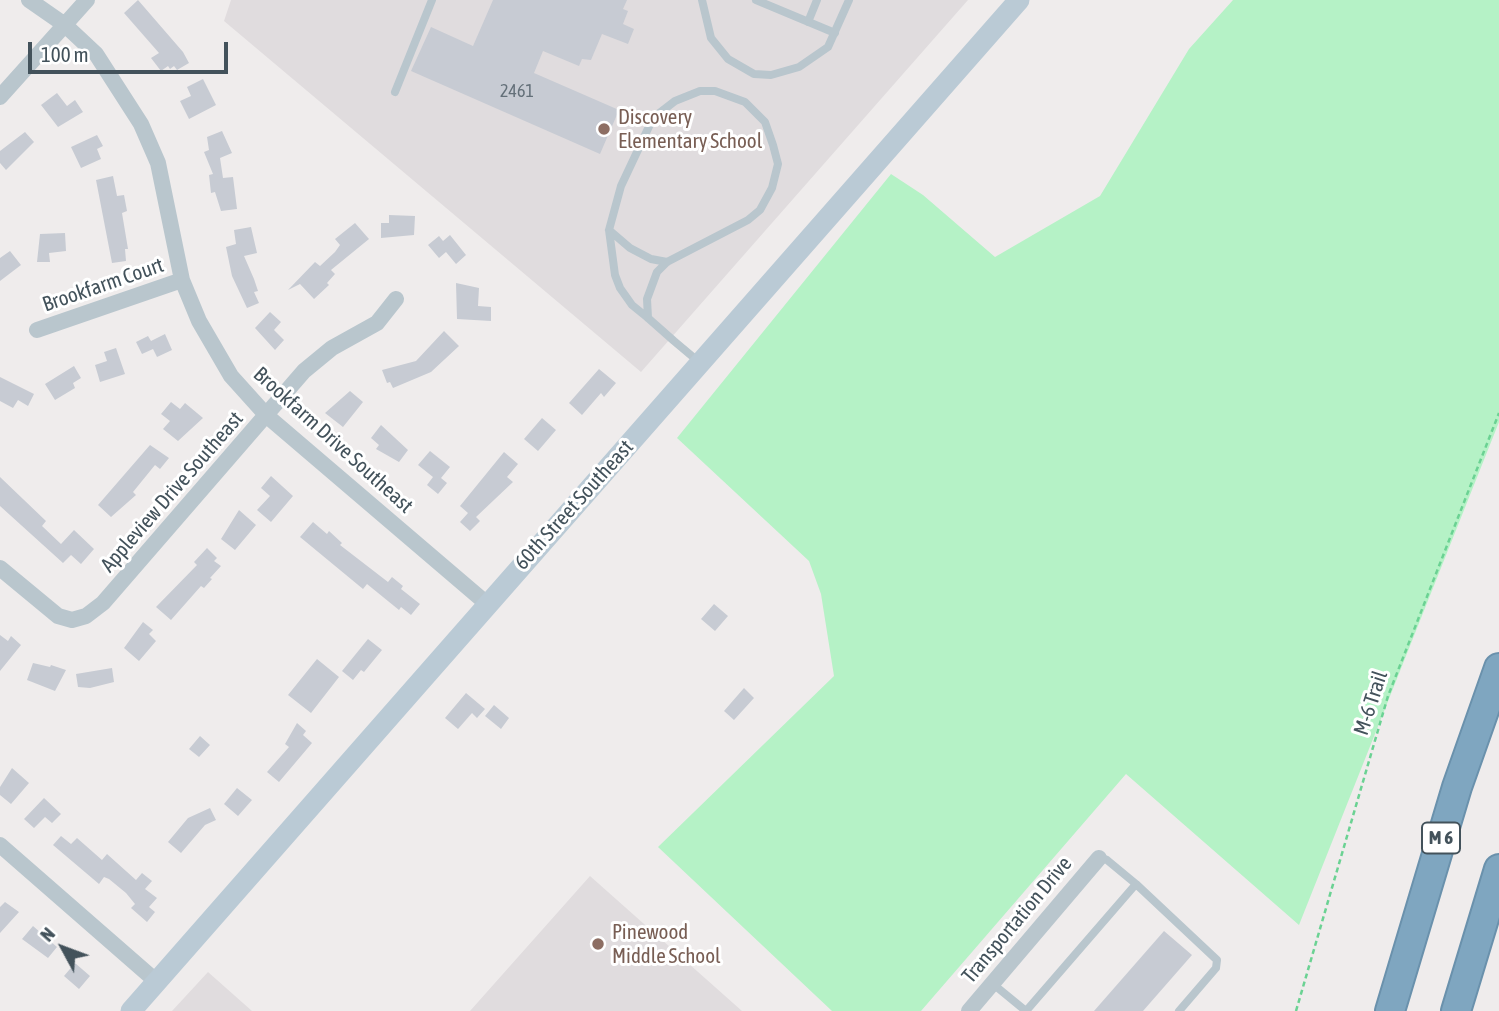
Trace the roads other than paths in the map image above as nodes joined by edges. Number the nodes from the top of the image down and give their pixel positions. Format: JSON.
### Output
{"nodes":[{"id":1,"x":29,"y":0,"type":"edge"},
{"id":2,"x":87,"y":0,"type":"edge"},
{"id":3,"x":432,"y":0,"type":"edge"},
{"id":4,"x":702,"y":0,"type":"edge"},
{"id":5,"x":756,"y":0,"type":"edge"},
{"id":6,"x":817,"y":0,"type":"edge"},
{"id":7,"x":849,"y":0,"type":"edge"},
{"id":8,"x":1019,"y":0,"type":"edge"},
{"id":9,"x":808,"y":22,"type":"junction"},
{"id":10,"x":65,"y":25,"type":"junction"},
{"id":11,"x":835,"y":33,"type":"junction"},
{"id":12,"x":395,"y":92,"type":"dead end"},
{"id":13,"x":0,"y":97,"type":"edge"},
{"id":14,"x":609,"y":230,"type":"junction"},
{"id":15,"x":667,"y":262,"type":"junction"},
{"id":16,"x":182,"y":280,"type":"junction"},
{"id":17,"x":396,"y":299,"type":"dead end"},
{"id":18,"x":648,"y":318,"type":"junction"},
{"id":19,"x":37,"y":330,"type":"dead end"},
{"id":20,"x":700,"y":363,"type":"junction"},
{"id":21,"x":267,"y":416,"type":"junction"},
{"id":22,"x":0,"y":568,"type":"edge"},
{"id":23,"x":486,"y":603,"type":"junction"},
{"id":24,"x":1499,"y":668,"type":"edge"},
{"id":25,"x":0,"y":845,"type":"edge"},
{"id":26,"x":1099,"y":858,"type":"joint"},
{"id":27,"x":1499,"y":869,"type":"edge"},
{"id":28,"x":1136,"y":884,"type":"junction"},
{"id":29,"x":157,"y":982,"type":"junction"},
{"id":30,"x":993,"y":984,"type":"junction"},
{"id":31,"x":131,"y":1011,"type":"edge"},
{"id":32,"x":969,"y":1011,"type":"edge"},
{"id":33,"x":1179,"y":1011,"type":"edge"},
{"id":34,"x":1390,"y":1011,"type":"edge"},
{"id":35,"x":1455,"y":1011,"type":"edge"}],
"edges":[{"from":1,"to":10,"type":"street","name":"Brookfarm Drive Southeast"},
{"from":2,"to":10,"type":"street"},
{"from":3,"to":12,"type":"lane"},
{"from":4,"to":11,"type":"lane"},
{"from":5,"to":9,"type":"lane"},
{"from":6,"to":9,"type":"lane"},
{"from":7,"to":11,"type":"lane"},
{"from":8,"to":20,"type":"main road","name":"60th Street Southeast"},
{"from":9,"to":11,"type":"lane"},
{"from":10,"to":13,"type":"street"},
{"from":10,"to":16,"type":"street","name":"Brookfarm Drive Southeast"},
{"from":14,"to":15,"type":"lane"},
{"from":14,"to":15,"type":"lane"},
{"from":14,"to":18,"type":"lane"},
{"from":15,"to":18,"type":"lane"},
{"from":16,"to":19,"type":"street","name":"Brookfarm Court"},
{"from":16,"to":21,"type":"street","name":"Brookfarm Drive Southeast"},
{"from":17,"to":21,"type":"street","name":"Appleview Drive Southeast"},
{"from":18,"to":20,"type":"lane"},
{"from":20,"to":23,"type":"main road","name":"60th Street Southeast"},
{"from":21,"to":22,"type":"street","name":"Appleview Drive Southeast"},
{"from":21,"to":23,"type":"street","name":"Brookfarm Drive Southeast"},
{"from":23,"to":29,"type":"main road","name":"60th Street Southeast"},
{"from":24,"to":34,"type":"highway","number":"M 6"},
{"from":25,"to":29,"type":"street"},
{"from":26,"to":28,"type":"lane"},
{"from":26,"to":30,"type":"street","name":"Transportation Drive"},
{"from":27,"to":35,"type":"highway"},
{"from":28,"to":30,"type":"lane"},
{"from":28,"to":33,"type":"lane"},
{"from":29,"to":31,"type":"main road","name":"60th Street Southeast"},
{"from":30,"to":32,"type":"street","name":"Transportation Drive"}]}
